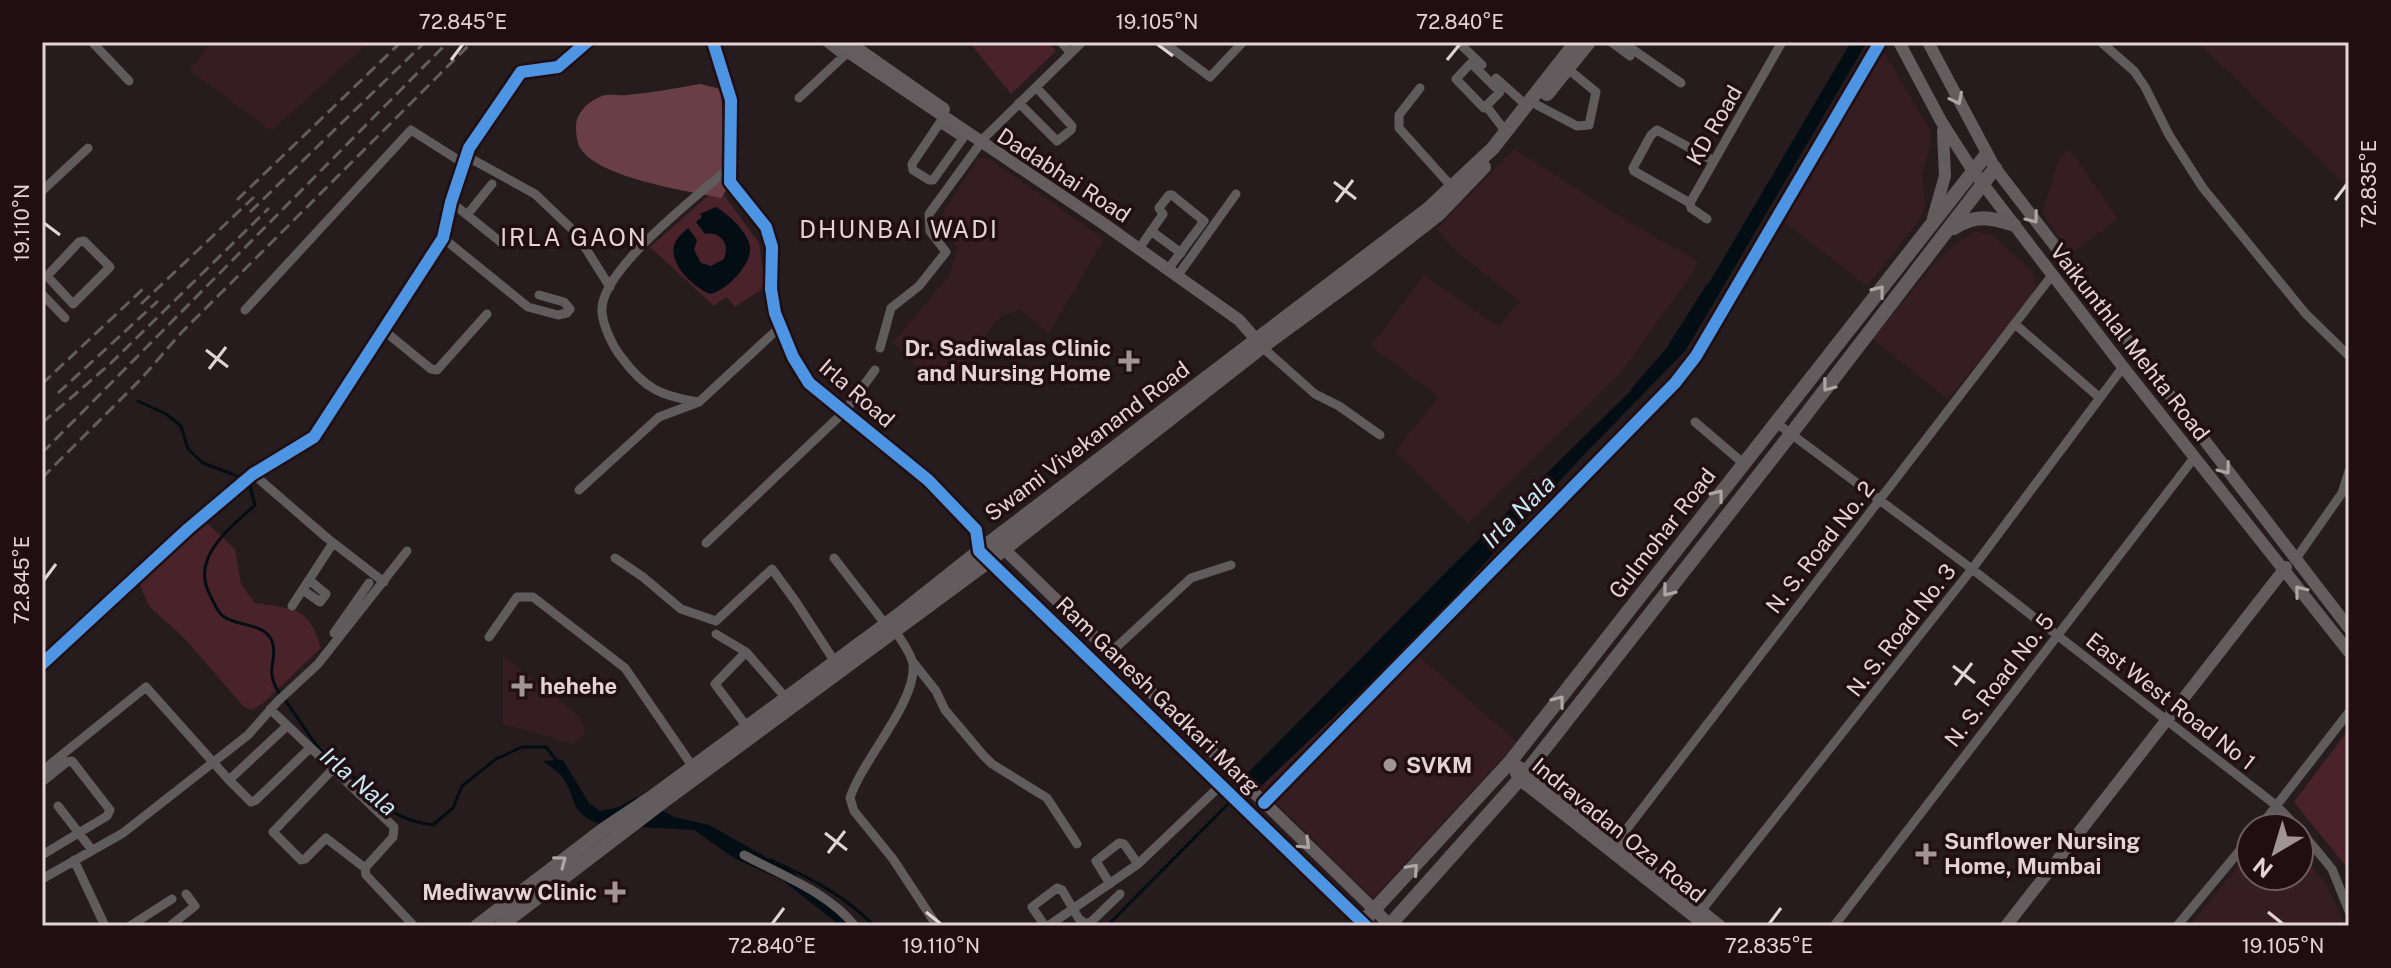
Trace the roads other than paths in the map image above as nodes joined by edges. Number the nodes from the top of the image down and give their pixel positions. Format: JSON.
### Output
{"nodes":[{"id":1,"x":92,"y":42,"type":"edge"},
{"id":2,"x":587,"y":42,"type":"edge"},
{"id":3,"x":713,"y":42,"type":"edge"},
{"id":4,"x":826,"y":42,"type":"edge"},
{"id":5,"x":1061,"y":42,"type":"edge"},
{"id":6,"x":1082,"y":42,"type":"edge"},
{"id":7,"x":1163,"y":42,"type":"edge"},
{"id":8,"x":1243,"y":42,"type":"edge"},
{"id":9,"x":1458,"y":42,"type":"edge"},
{"id":10,"x":1576,"y":42,"type":"edge"},
{"id":11,"x":1589,"y":42,"type":"edge"},
{"id":12,"x":1611,"y":42,"type":"edge"},
{"id":13,"x":1622,"y":42,"type":"edge"},
{"id":14,"x":1782,"y":42,"type":"edge"},
{"id":15,"x":1880,"y":42,"type":"edge"},
{"id":16,"x":1899,"y":42,"type":"edge"},
{"id":17,"x":1928,"y":42,"type":"edge"},
{"id":18,"x":2101,"y":42,"type":"edge"},
{"id":19,"x":849,"y":47,"type":"edge"},
{"id":20,"x":1071,"y":53,"type":"junction"},
{"id":21,"x":1630,"y":56,"type":"dead end"},
{"id":22,"x":1568,"y":69,"type":"junction"},
{"id":23,"x":129,"y":81,"type":"dead end"},
{"id":24,"x":1681,"y":83,"type":"dead end"},
{"id":25,"x":1420,"y":88,"type":"dead end"},
{"id":26,"x":1037,"y":89,"type":"junction"},
{"id":27,"x":799,"y":98,"type":"dead end"},
{"id":28,"x":1025,"y":101,"type":"junction"},
{"id":29,"x":1532,"y":105,"type":"junction"},
{"id":30,"x":1487,"y":107,"type":"junction"},
{"id":31,"x":942,"y":121,"type":"junction"},
{"id":32,"x":1941,"y":121,"type":"junction"},
{"id":33,"x":1506,"y":132,"type":"junction"},
{"id":34,"x":964,"y":136,"type":"junction"},
{"id":35,"x":983,"y":140,"type":"junction"},
{"id":36,"x":88,"y":148,"type":"dead end"},
{"id":37,"x":465,"y":159,"type":"junction"},
{"id":38,"x":1714,"y":161,"type":"junction"},
{"id":39,"x":1990,"y":162,"type":"junction"},
{"id":40,"x":730,"y":167,"type":"junction"},
{"id":41,"x":1978,"y":177,"type":"junction"},
{"id":42,"x":492,"y":184,"type":"dead end"},
{"id":43,"x":1452,"y":187,"type":"junction"},
{"id":44,"x":42,"y":191,"type":"edge"},
{"id":45,"x":1236,"y":194,"type":"dead end"},
{"id":46,"x":451,"y":202,"type":"junction"},
{"id":47,"x":1690,"y":203,"type":"junction"},
{"id":48,"x":467,"y":215,"type":"junction"},
{"id":49,"x":1707,"y":219,"type":"dead end"},
{"id":50,"x":1931,"y":225,"type":"junction"},
{"id":51,"x":2014,"y":225,"type":"junction"},
{"id":52,"x":1206,"y":227,"type":"junction"},
{"id":53,"x":1151,"y":231,"type":"junction"},
{"id":54,"x":1943,"y":235,"type":"junction"},
{"id":55,"x":443,"y":238,"type":"junction"},
{"id":56,"x":1143,"y":243,"type":"junction"},
{"id":57,"x":503,"y":244,"type":"dead end"},
{"id":58,"x":1181,"y":253,"type":"junction"},
{"id":59,"x":1176,"y":268,"type":"junction"},
{"id":60,"x":2053,"y":274,"type":"junction"},
{"id":61,"x":610,"y":287,"type":"junction"},
{"id":62,"x":60,"y":291,"type":"junction"},
{"id":63,"x":42,"y":294,"type":"edge"},
{"id":64,"x":539,"y":295,"type":"dead end"},
{"id":65,"x":50,"y":302,"type":"junction"},
{"id":66,"x":245,"y":310,"type":"dead end"},
{"id":67,"x":487,"y":314,"type":"dead end"},
{"id":68,"x":65,"y":318,"type":"dead end"},
{"id":69,"x":2015,"y":324,"type":"junction"},
{"id":70,"x":781,"y":326,"type":"junction"},
{"id":71,"x":382,"y":329,"type":"junction"},
{"id":72,"x":1841,"y":338,"type":"junction"},
{"id":73,"x":1263,"y":344,"type":"junction"},
{"id":74,"x":880,"y":348,"type":"dead end"},
{"id":75,"x":1856,"y":349,"type":"junction"},
{"id":76,"x":2349,"y":356,"type":"edge"},
{"id":77,"x":2123,"y":367,"type":"junction"},
{"id":78,"x":875,"y":370,"type":"dead end"},
{"id":79,"x":2100,"y":398,"type":"junction"},
{"id":80,"x":699,"y":402,"type":"junction"},
{"id":81,"x":845,"y":411,"type":"junction"},
{"id":82,"x":1695,"y":422,"type":"dead end"},
{"id":83,"x":1775,"y":422,"type":"junction"},
{"id":84,"x":1791,"y":434,"type":"junction"},
{"id":85,"x":1380,"y":435,"type":"dead end"},
{"id":86,"x":2194,"y":458,"type":"junction"},
{"id":87,"x":1743,"y":463,"type":"junction"},
{"id":88,"x":2349,"y":471,"type":"edge"},
{"id":89,"x":253,"y":474,"type":"junction"},
{"id":90,"x":579,"y":490,"type":"dead end"},
{"id":91,"x":1880,"y":501,"type":"junction"},
{"id":92,"x":976,"y":530,"type":"junction"},
{"id":93,"x":333,"y":543,"type":"junction"},
{"id":94,"x":706,"y":543,"type":"dead end"},
{"id":95,"x":999,"y":544,"type":"junction"},
{"id":96,"x":407,"y":551,"type":"dead end"},
{"id":97,"x":984,"y":556,"type":"junction"},
{"id":98,"x":615,"y":558,"type":"dead end"},
{"id":99,"x":834,"y":558,"type":"dead end"},
{"id":100,"x":2295,"y":560,"type":"junction"},
{"id":101,"x":1231,"y":565,"type":"dead end"},
{"id":102,"x":1972,"y":569,"type":"junction"},
{"id":103,"x":2282,"y":570,"type":"junction"},
{"id":104,"x":309,"y":580,"type":"junction"},
{"id":105,"x":384,"y":582,"type":"junction"},
{"id":106,"x":303,"y":590,"type":"junction"},
{"id":107,"x":292,"y":606,"type":"dead end"},
{"id":108,"x":890,"y":628,"type":"junction"},
{"id":109,"x":2349,"y":628,"type":"edge"},
{"id":110,"x":716,"y":634,"type":"dead end"},
{"id":111,"x":489,"y":637,"type":"dead end"},
{"id":112,"x":2059,"y":637,"type":"junction"},
{"id":113,"x":746,"y":652,"type":"junction"},
{"id":114,"x":2349,"y":652,"type":"edge"},
{"id":115,"x":1110,"y":653,"type":"junction"},
{"id":116,"x":835,"y":662,"type":"junction"},
{"id":117,"x":913,"y":662,"type":"junction"},
{"id":118,"x":42,"y":664,"type":"edge"},
{"id":119,"x":786,"y":698,"type":"junction"},
{"id":120,"x":270,"y":709,"type":"junction"},
{"id":121,"x":2349,"y":712,"type":"edge"},
{"id":122,"x":2166,"y":720,"type":"junction"},
{"id":123,"x":287,"y":726,"type":"junction"},
{"id":124,"x":747,"y":727,"type":"junction"},
{"id":125,"x":310,"y":748,"type":"junction"},
{"id":126,"x":213,"y":762,"type":"junction"},
{"id":127,"x":1510,"y":762,"type":"junction"},
{"id":128,"x":333,"y":769,"type":"junction"},
{"id":129,"x":42,"y":771,"type":"edge"},
{"id":130,"x":696,"y":771,"type":"junction"},
{"id":131,"x":1523,"y":775,"type":"junction"},
{"id":132,"x":229,"y":780,"type":"junction"},
{"id":133,"x":42,"y":782,"type":"edge"},
{"id":134,"x":1224,"y":787,"type":"junction"},
{"id":135,"x":660,"y":798,"type":"junction"},
{"id":136,"x":1264,"y":803,"type":"junction"},
{"id":137,"x":58,"y":806,"type":"dead end"},
{"id":138,"x":2277,"y":806,"type":"junction"},
{"id":139,"x":2272,"y":812,"type":"edge"},
{"id":140,"x":2282,"y":812,"type":"edge"},
{"id":141,"x":80,"y":833,"type":"junction"},
{"id":142,"x":1616,"y":843,"type":"junction"},
{"id":143,"x":1077,"y":844,"type":"dead end"},
{"id":144,"x":2315,"y":849,"type":"edge"},
{"id":145,"x":92,"y":850,"type":"junction"},
{"id":146,"x":46,"y":854,"type":"edge"},
{"id":147,"x":744,"y":855,"type":"dead end"},
{"id":148,"x":2235,"y":856,"type":"edge"},
{"id":149,"x":74,"y":860,"type":"junction"},
{"id":150,"x":1138,"y":864,"type":"junction"},
{"id":151,"x":61,"y":867,"type":"junction"},
{"id":152,"x":365,"y":868,"type":"junction"},
{"id":153,"x":42,"y":879,"type":"edge"},
{"id":154,"x":1110,"y":884,"type":"junction"},
{"id":155,"x":186,"y":894,"type":"dead end"},
{"id":156,"x":1120,"y":894,"type":"dead end"},
{"id":157,"x":172,"y":899,"type":"dead end"},
{"id":158,"x":1074,"y":908,"type":"junction"},
{"id":159,"x":1375,"y":911,"type":"junction"},
{"id":160,"x":1701,"y":911,"type":"junction"},
{"id":161,"x":2349,"y":911,"type":"edge"},
{"id":162,"x":507,"y":919,"type":"edge"},
{"id":163,"x":1363,"y":925,"type":"edge"},
{"id":164,"x":1390,"y":925,"type":"edge"},
{"id":165,"x":105,"y":926,"type":"edge"},
{"id":166,"x":130,"y":926,"type":"edge"},
{"id":167,"x":170,"y":926,"type":"edge"},
{"id":168,"x":414,"y":926,"type":"edge"},
{"id":169,"x":477,"y":926,"type":"edge"},
{"id":170,"x":855,"y":926,"type":"edge"},
{"id":171,"x":937,"y":926,"type":"edge"},
{"id":172,"x":1046,"y":926,"type":"edge"},
{"id":173,"x":1706,"y":926,"type":"edge"},
{"id":174,"x":1720,"y":926,"type":"edge"},
{"id":175,"x":1834,"y":926,"type":"edge"},
{"id":176,"x":2006,"y":926,"type":"edge"},
{"id":177,"x":2177,"y":926,"type":"edge"}],
"edges":[{"from":1,"to":23,"type":"street"},
{"from":2,"to":37,"type":"street"},
{"from":3,"to":40,"type":"street","name":"Irla Road"},
{"from":4,"to":19,"type":"street"},
{"from":5,"to":20,"type":"street"},
{"from":6,"to":20,"type":"street"},
{"from":7,"to":8,"type":"street"},
{"from":9,"to":29,"type":"street"},
{"from":10,"to":29,"type":"main road","name":"Swami Vivekanand Road"},
{"from":11,"to":22,"type":"main road","name":"Swami Vivekanand Road"},
{"from":12,"to":21,"type":"street"},
{"from":13,"to":24,"type":"street"},
{"from":14,"to":38,"type":"street","name":"KD Road"},
{"from":15,"to":136,"type":"street"},
{"from":16,"to":32,"type":"main road","name":"Vaikunthlal Mehta Road"},
{"from":17,"to":39,"type":"main road","name":"Vaikunthlal Mehta Road","one_way":true},
{"from":18,"to":76,"type":"street"},
{"from":19,"to":27,"type":"street"},
{"from":19,"to":31,"type":"main road","name":"Dadabhai Road"},
{"from":19,"to":35,"type":"main road","name":"Dadabhai Road"},
{"from":20,"to":26,"type":"street"},
{"from":22,"to":29,"type":"main road","name":"Swami Vivekanand Road"},
{"from":22,"to":29,"type":"street"},
{"from":25,"to":43,"type":"street"},
{"from":26,"to":28,"type":"street"},
{"from":26,"to":28,"type":"street"},
{"from":28,"to":35,"type":"street"},
{"from":29,"to":33,"type":"main road","name":"Swami Vivekanand Road"},
{"from":29,"to":73,"type":"main road","name":"Swami Vivekanand Road"},
{"from":30,"to":30,"type":"street"},
{"from":30,"to":33,"type":"street"},
{"from":31,"to":34,"type":"main road","name":"Dadabhai Road"},
{"from":31,"to":34,"type":"street"},
{"from":32,"to":41,"type":"main road","name":"Vaikunthlal Mehta Road"},
{"from":32,"to":50,"type":"main road"},
{"from":33,"to":43,"type":"main road","name":"Swami Vivekanand Road"},
{"from":34,"to":35,"type":"main road","name":"Dadabhai Road"},
{"from":35,"to":56,"type":"main road","name":"Dadabhai Road"},
{"from":35,"to":73,"type":"main road","name":"Dadabhai Road"},
{"from":35,"to":74,"type":"street"},
{"from":36,"to":44,"type":"street"},
{"from":37,"to":46,"type":"street"},
{"from":37,"to":61,"type":"street"},
{"from":37,"to":66,"type":"street"},
{"from":38,"to":47,"type":"street","name":"KD Road"},
{"from":38,"to":47,"type":"street"},
{"from":39,"to":41,"type":"main road","name":"Gulmohar Road"},
{"from":39,"to":100,"type":"main road","name":"Vaikunthlal Mehta Road","one_way":true},
{"from":40,"to":61,"type":"street"},
{"from":40,"to":70,"type":"street","name":"Irla Road"},
{"from":41,"to":50,"type":"main road","name":"Gulmohar Road"},
{"from":41,"to":51,"type":"main road","name":"Vaikunthlal Mehta Road"},
{"from":41,"to":54,"type":"main road","name":"Gulmohar Road"},
{"from":42,"to":48,"type":"street"},
{"from":43,"to":73,"type":"main road","name":"Swami Vivekanand Road"},
{"from":45,"to":52,"type":"street"},
{"from":46,"to":48,"type":"street"},
{"from":46,"to":55,"type":"street"},
{"from":47,"to":49,"type":"street"},
{"from":48,"to":57,"type":"street"},
{"from":72,"to":50,"type":"main road","name":"Gulmohar Road","one_way":true},
{"from":51,"to":54,"type":"main road"},
{"from":51,"to":60,"type":"main road","name":"Vaikunthlal Mehta Road"},
{"from":52,"to":53,"type":"street"},
{"from":52,"to":58,"type":"street"},
{"from":52,"to":59,"type":"street"},
{"from":53,"to":56,"type":"street"},
{"from":53,"to":58,"type":"street"},
{"from":54,"to":75,"type":"main road","name":"Gulmohar Road"},
{"from":55,"to":64,"type":"street"},
{"from":55,"to":71,"type":"street"},
{"from":56,"to":59,"type":"main road","name":"Dadabhai Road"},
{"from":58,"to":59,"type":"street"},
{"from":59,"to":73,"type":"main road","name":"Dadabhai Road"},
{"from":60,"to":69,"type":"street","name":"N. S. Road No. 2"},
{"from":60,"to":77,"type":"main road","name":"Vaikunthlal Mehta Road"},
{"from":61,"to":80,"type":"street"},
{"from":62,"to":62,"type":"street"},
{"from":62,"to":65,"type":"street"},
{"from":63,"to":65,"type":"street"},
{"from":65,"to":68,"type":"street"},
{"from":67,"to":71,"type":"street"},
{"from":69,"to":79,"type":"street"},
{"from":69,"to":91,"type":"street","name":"N. S. Road No. 2"},
{"from":70,"to":80,"type":"street"},
{"from":70,"to":81,"type":"street","name":"Irla Road"},
{"from":71,"to":89,"type":"street"},
{"from":72,"to":75,"type":"main road"},
{"from":72,"to":83,"type":"main road","name":"Gulmohar Road"},
{"from":73,"to":85,"type":"street"},
{"from":73,"to":95,"type":"main road","name":"Swami Vivekanand Road"},
{"from":75,"to":84,"type":"main road","name":"Gulmohar Road","one_way":true},
{"from":77,"to":79,"type":"street","name":"N. S. Road No. 3"},
{"from":77,"to":86,"type":"main road","name":"Vaikunthlal Mehta Road"},
{"from":78,"to":81,"type":"street"},
{"from":79,"to":102,"type":"street","name":"N. S. Road No. 3"},
{"from":80,"to":90,"type":"street"},
{"from":81,"to":92,"type":"street","name":"Irla Road"},
{"from":81,"to":94,"type":"street"},
{"from":82,"to":87,"type":"street"},
{"from":83,"to":84,"type":"street","name":"East West Road No 1"},
{"from":83,"to":87,"type":"main road","name":"Gulmohar Road"},
{"from":84,"to":91,"type":"street","name":"East West Road No 1"},
{"from":84,"to":131,"type":"main road","name":"Gulmohar Road","one_way":true},
{"from":86,"to":103,"type":"main road","name":"Vaikunthlal Mehta Road"},
{"from":86,"to":112,"type":"street","name":"N. S. Road No. 5"},
{"from":127,"to":87,"type":"main road","name":"Gulmohar Road","one_way":true},
{"from":88,"to":100,"type":"street"},
{"from":89,"to":93,"type":"street"},
{"from":89,"to":118,"type":"street"},
{"from":91,"to":102,"type":"street","name":"East West Road No 1"},
{"from":91,"to":142,"type":"street","name":"N. S. Road No. 2"},
{"from":92,"to":95,"type":"street","name":"Irla Road"},
{"from":92,"to":97,"type":"street"},
{"from":93,"to":104,"type":"street"},
{"from":93,"to":105,"type":"street"},
{"from":95,"to":97,"type":"main road","name":"Swami Vivekanand Road"},
{"from":95,"to":115,"type":"main road","name":"Ram Ganesh Gadkari Marg"},
{"from":96,"to":105,"type":"street"},
{"from":97,"to":108,"type":"main road","name":"Swami Vivekanand Road"},
{"from":97,"to":134,"type":"main road","name":"Ram Ganesh Gadkari Marg"},
{"from":98,"to":116,"type":"street"},
{"from":99,"to":108,"type":"street"},
{"from":100,"to":103,"type":"main road"},
{"from":100,"to":109,"type":"main road","name":"Vaikunthlal Mehta Road"},
{"from":101,"to":115,"type":"street"},
{"from":102,"to":112,"type":"street","name":"East West Road No 1"},
{"from":102,"to":160,"type":"street","name":"N. S. Road No. 3"},
{"from":114,"to":103,"type":"main road","name":"Vaikunthlal Mehta Road","one_way":true},
{"from":103,"to":122,"type":"main road"},
{"from":104,"to":106,"type":"street"},
{"from":104,"to":106,"type":"street"},
{"from":105,"to":120,"type":"street"},
{"from":106,"to":107,"type":"street"},
{"from":108,"to":116,"type":"main road","name":"Swami Vivekanand Road"},
{"from":108,"to":117,"type":"street"},
{"from":108,"to":130,"type":"main road","name":"Swami Vivekanand Road"},
{"from":110,"to":113,"type":"street"},
{"from":111,"to":130,"type":"street"},
{"from":112,"to":122,"type":"street","name":"East West Road No 1"},
{"from":112,"to":175,"type":"street","name":"N. S. Road No. 5"},
{"from":113,"to":119,"type":"street"},
{"from":113,"to":124,"type":"street"},
{"from":115,"to":136,"type":"main road","name":"Ram Ganesh Gadkari Marg"},
{"from":116,"to":119,"type":"main road","name":"Swami Vivekanand Road"},
{"from":117,"to":143,"type":"street"},
{"from":117,"to":171,"type":"street"},
{"from":119,"to":124,"type":"main road","name":"Swami Vivekanand Road"},
{"from":120,"to":123,"type":"street"},
{"from":120,"to":126,"type":"street"},
{"from":121,"to":138,"type":"street"},
{"from":122,"to":138,"type":"street","name":"East West Road No 1"},
{"from":122,"to":176,"type":"main road"},
{"from":123,"to":125,"type":"street"},
{"from":123,"to":132,"type":"street"},
{"from":124,"to":130,"type":"main road","name":"Swami Vivekanand Road"},
{"from":125,"to":128,"type":"street"},
{"from":125,"to":132,"type":"street"},
{"from":126,"to":129,"type":"street"},
{"from":126,"to":132,"type":"street"},
{"from":126,"to":145,"type":"street"},
{"from":127,"to":131,"type":"main road"},
{"from":159,"to":127,"type":"main road","name":"Gulmohar Road","one_way":true},
{"from":128,"to":152,"type":"street"},
{"from":128,"to":152,"type":"street"},
{"from":130,"to":135,"type":"main road","name":"Swami Vivekanand Road"},
{"from":131,"to":142,"type":"main road","name":"Indravadan Oza Road"},
{"from":131,"to":164,"type":"main road","name":"Gulmohar Road"},
{"from":131,"to":173,"type":"main road","name":"Indravadan Oza Road"},
{"from":133,"to":141,"type":"street"},
{"from":134,"to":150,"type":"street"},
{"from":134,"to":163,"type":"main road","name":"Ram Ganesh Gadkari Marg"},
{"from":135,"to":162,"type":"main road","name":"Swami Vivekanand Road"},
{"from":162,"to":135,"type":"main road","name":"Swami Vivekanand Road","one_way":true},
{"from":136,"to":159,"type":"main road","name":"Ram Ganesh Gadkari Marg","one_way":true},
{"from":137,"to":141,"type":"street"},
{"from":138,"to":139,"type":"street"},
{"from":138,"to":140,"type":"street","name":"East West Road No 1"},
{"from":141,"to":145,"type":"street"},
{"from":141,"to":146,"type":"street"},
{"from":142,"to":160,"type":"main road","name":"Indravadan Oza Road"},
{"from":144,"to":161,"type":"street","name":"East West Road No 1"},
{"from":145,"to":149,"type":"street"},
{"from":146,"to":151,"type":"street"},
{"from":147,"to":170,"type":"street"},
{"from":148,"to":177,"type":"street"},
{"from":149,"to":151,"type":"street"},
{"from":149,"to":165,"type":"street"},
{"from":150,"to":154,"type":"street"},
{"from":150,"to":154,"type":"street"},
{"from":151,"to":153,"type":"street"},
{"from":152,"to":168,"type":"street"},
{"from":154,"to":158,"type":"street"},
{"from":155,"to":167,"type":"street"},
{"from":156,"to":158,"type":"street"},
{"from":157,"to":166,"type":"street"},
{"from":158,"to":172,"type":"street"},
{"from":158,"to":172,"type":"street"},
{"from":159,"to":163,"type":"main road","name":"Gulmohar Road"},
{"from":159,"to":164,"type":"main road","name":"Ram Ganesh Gadkari Marg"},
{"from":160,"to":174,"type":"main road","name":"Indravadan Oza Road"},
{"from":162,"to":169,"type":"main road","name":"Swami Vivekanand Road"}]}
